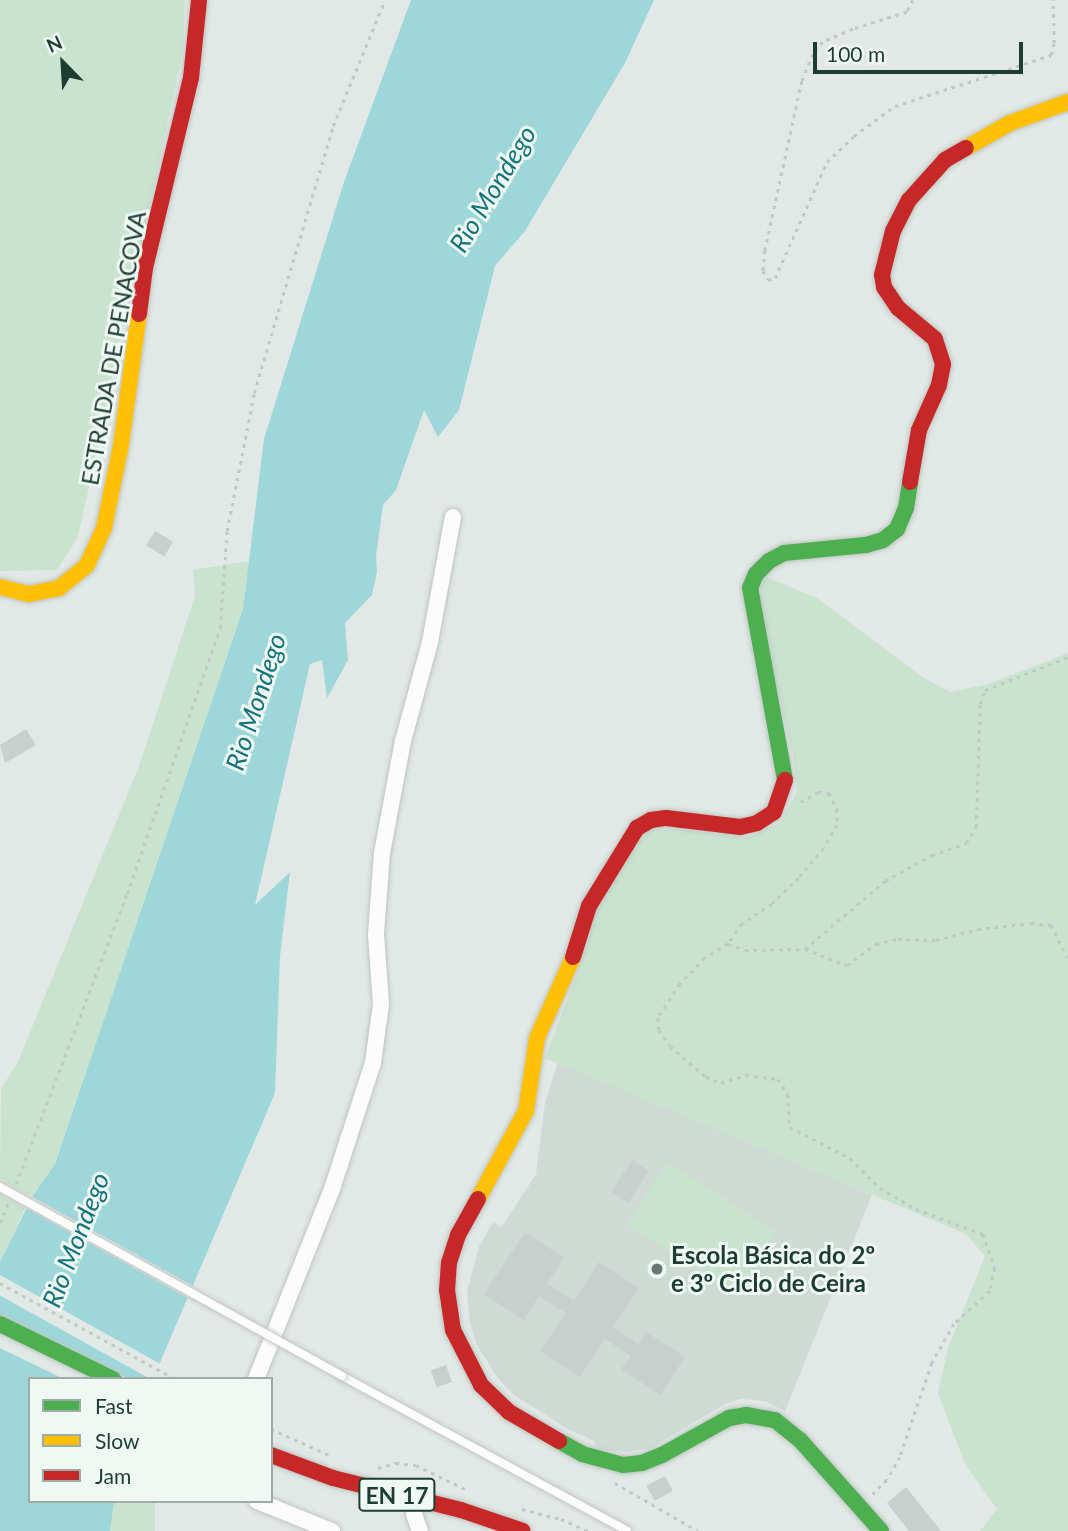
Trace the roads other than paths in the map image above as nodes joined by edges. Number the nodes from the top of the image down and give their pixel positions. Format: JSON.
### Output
{"nodes":[{"id":1,"x":199,"y":0,"type":"edge"},
{"id":2,"x":1068,"y":102,"type":"edge"},
{"id":3,"x":453,"y":517,"type":"dead end"},
{"id":4,"x":0,"y":587,"type":"edge"},
{"id":5,"x":0,"y":1186,"type":"edge"},
{"id":6,"x":0,"y":1324,"type":"edge"},
{"id":7,"x":0,"y":1337,"type":"edge"},
{"id":8,"x":79,"y":1377,"type":"edge"},
{"id":9,"x":109,"y":1377,"type":"edge"},
{"id":10,"x":257,"y":1377,"type":"edge"},
{"id":11,"x":273,"y":1456,"type":"edge"},
{"id":12,"x":273,"y":1471,"type":"edge"},
{"id":13,"x":262,"y":1503,"type":"edge"},
{"id":14,"x":414,"y":1514,"type":"junction"},
{"id":15,"x":624,"y":1530,"type":"edge"},
{"id":16,"x":332,"y":1531,"type":"edge"},
{"id":17,"x":420,"y":1531,"type":"edge"},
{"id":18,"x":482,"y":1531,"type":"edge"},
{"id":19,"x":523,"y":1531,"type":"edge"},
{"id":20,"x":881,"y":1531,"type":"edge"}],
"edges":[{"from":1,"to":4,"type":"street","name":"ESTRADA DE PENACOVA"},
{"from":2,"to":20,"type":"street"},
{"from":3,"to":10,"type":"street"},
{"from":5,"to":15,"type":"lane","bridge":true},
{"from":6,"to":9,"type":"street"},
{"from":7,"to":8,"type":"street"},
{"from":11,"to":19,"type":"street","number":"EN 17"},
{"from":12,"to":14,"type":"street","number":"EN 17"},
{"from":13,"to":16,"type":"street"},
{"from":14,"to":17,"type":"street"},
{"from":14,"to":18,"type":"street","number":"EN 17"}]}
